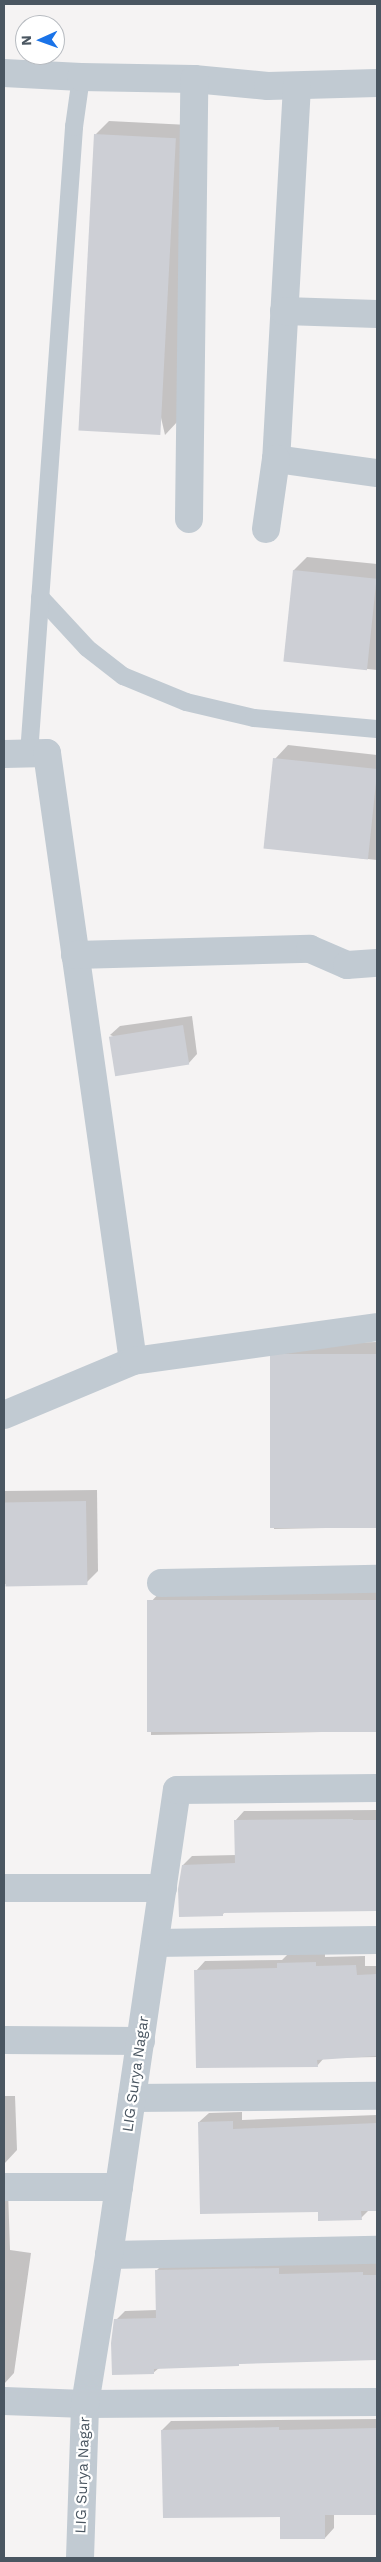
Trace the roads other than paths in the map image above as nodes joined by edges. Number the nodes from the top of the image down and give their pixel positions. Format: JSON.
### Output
{"nodes":[{"id":1,"x":4,"y":72,"type":"edge"},
{"id":2,"x":81,"y":78,"type":"junction"},
{"id":3,"x":194,"y":79,"type":"junction"},
{"id":4,"x":377,"y":84,"type":"edge"},
{"id":5,"x":297,"y":86,"type":"junction"},
{"id":6,"x":284,"y":311,"type":"junction"},
{"id":7,"x":377,"y":314,"type":"edge"},
{"id":8,"x":276,"y":459,"type":"junction"},
{"id":9,"x":377,"y":472,"type":"edge"},
{"id":10,"x":189,"y":519,"type":"dead end"},
{"id":11,"x":266,"y":528,"type":"dead end"},
{"id":12,"x":40,"y":596,"type":"junction"},
{"id":13,"x":377,"y":729,"type":"edge"},
{"id":14,"x":17,"y":754,"type":"edge"},
{"id":15,"x":75,"y":955,"type":"junction"},
{"id":16,"x":377,"y":963,"type":"edge"},
{"id":17,"x":377,"y":1327,"type":"edge"},
{"id":18,"x":133,"y":1361,"type":"junction"},
{"id":19,"x":4,"y":1415,"type":"edge"},
{"id":20,"x":377,"y":1579,"type":"edge"},
{"id":21,"x":161,"y":1583,"type":"dead end"},
{"id":22,"x":377,"y":1788,"type":"edge"},
{"id":23,"x":4,"y":1888,"type":"edge"},
{"id":24,"x":163,"y":1888,"type":"junction"},
{"id":25,"x":377,"y":1940,"type":"edge"},
{"id":26,"x":154,"y":1943,"type":"junction"},
{"id":27,"x":4,"y":2040,"type":"edge"},
{"id":28,"x":141,"y":2041,"type":"junction"},
{"id":29,"x":377,"y":2096,"type":"edge"},
{"id":30,"x":132,"y":2098,"type":"junction"},
{"id":31,"x":4,"y":2187,"type":"edge"},
{"id":32,"x":119,"y":2187,"type":"junction"},
{"id":33,"x":377,"y":2250,"type":"edge"},
{"id":34,"x":109,"y":2255,"type":"junction"},
{"id":35,"x":4,"y":2401,"type":"edge"},
{"id":36,"x":377,"y":2402,"type":"edge"},
{"id":37,"x":85,"y":2404,"type":"junction"},
{"id":38,"x":80,"y":2558,"type":"edge"}],
"edges":[{"from":1,"to":2,"type":"street"},
{"from":2,"to":3,"type":"street"},
{"from":2,"to":12,"type":"lane"},
{"from":3,"to":5,"type":"street"},
{"from":3,"to":10,"type":"street"},
{"from":4,"to":5,"type":"street"},
{"from":5,"to":6,"type":"street"},
{"from":6,"to":7,"type":"street"},
{"from":6,"to":8,"type":"street"},
{"from":8,"to":9,"type":"street"},
{"from":8,"to":11,"type":"street"},
{"from":12,"to":13,"type":"lane"},
{"from":12,"to":14,"type":"lane"},
{"from":14,"to":15,"type":"street"},
{"from":15,"to":16,"type":"street"},
{"from":15,"to":18,"type":"street"},
{"from":17,"to":18,"type":"street"},
{"from":18,"to":19,"type":"street"},
{"from":20,"to":21,"type":"street"},
{"from":22,"to":24,"type":"street","name":"LIG Surya Nagar"},
{"from":23,"to":24,"type":"street"},
{"from":24,"to":26,"type":"street","name":"LIG Surya Nagar"},
{"from":25,"to":26,"type":"street"},
{"from":26,"to":28,"type":"street","name":"LIG Surya Nagar"},
{"from":27,"to":28,"type":"street"},
{"from":28,"to":30,"type":"street","name":"LIG Surya Nagar"},
{"from":29,"to":30,"type":"street"},
{"from":30,"to":32,"type":"street","name":"LIG Surya Nagar"},
{"from":31,"to":32,"type":"street"},
{"from":32,"to":34,"type":"street","name":"LIG Surya Nagar"},
{"from":33,"to":34,"type":"street"},
{"from":34,"to":37,"type":"street","name":"LIG Surya Nagar"},
{"from":35,"to":37,"type":"street"},
{"from":36,"to":37,"type":"street"},
{"from":37,"to":38,"type":"street","name":"LIG Surya Nagar"}]}
